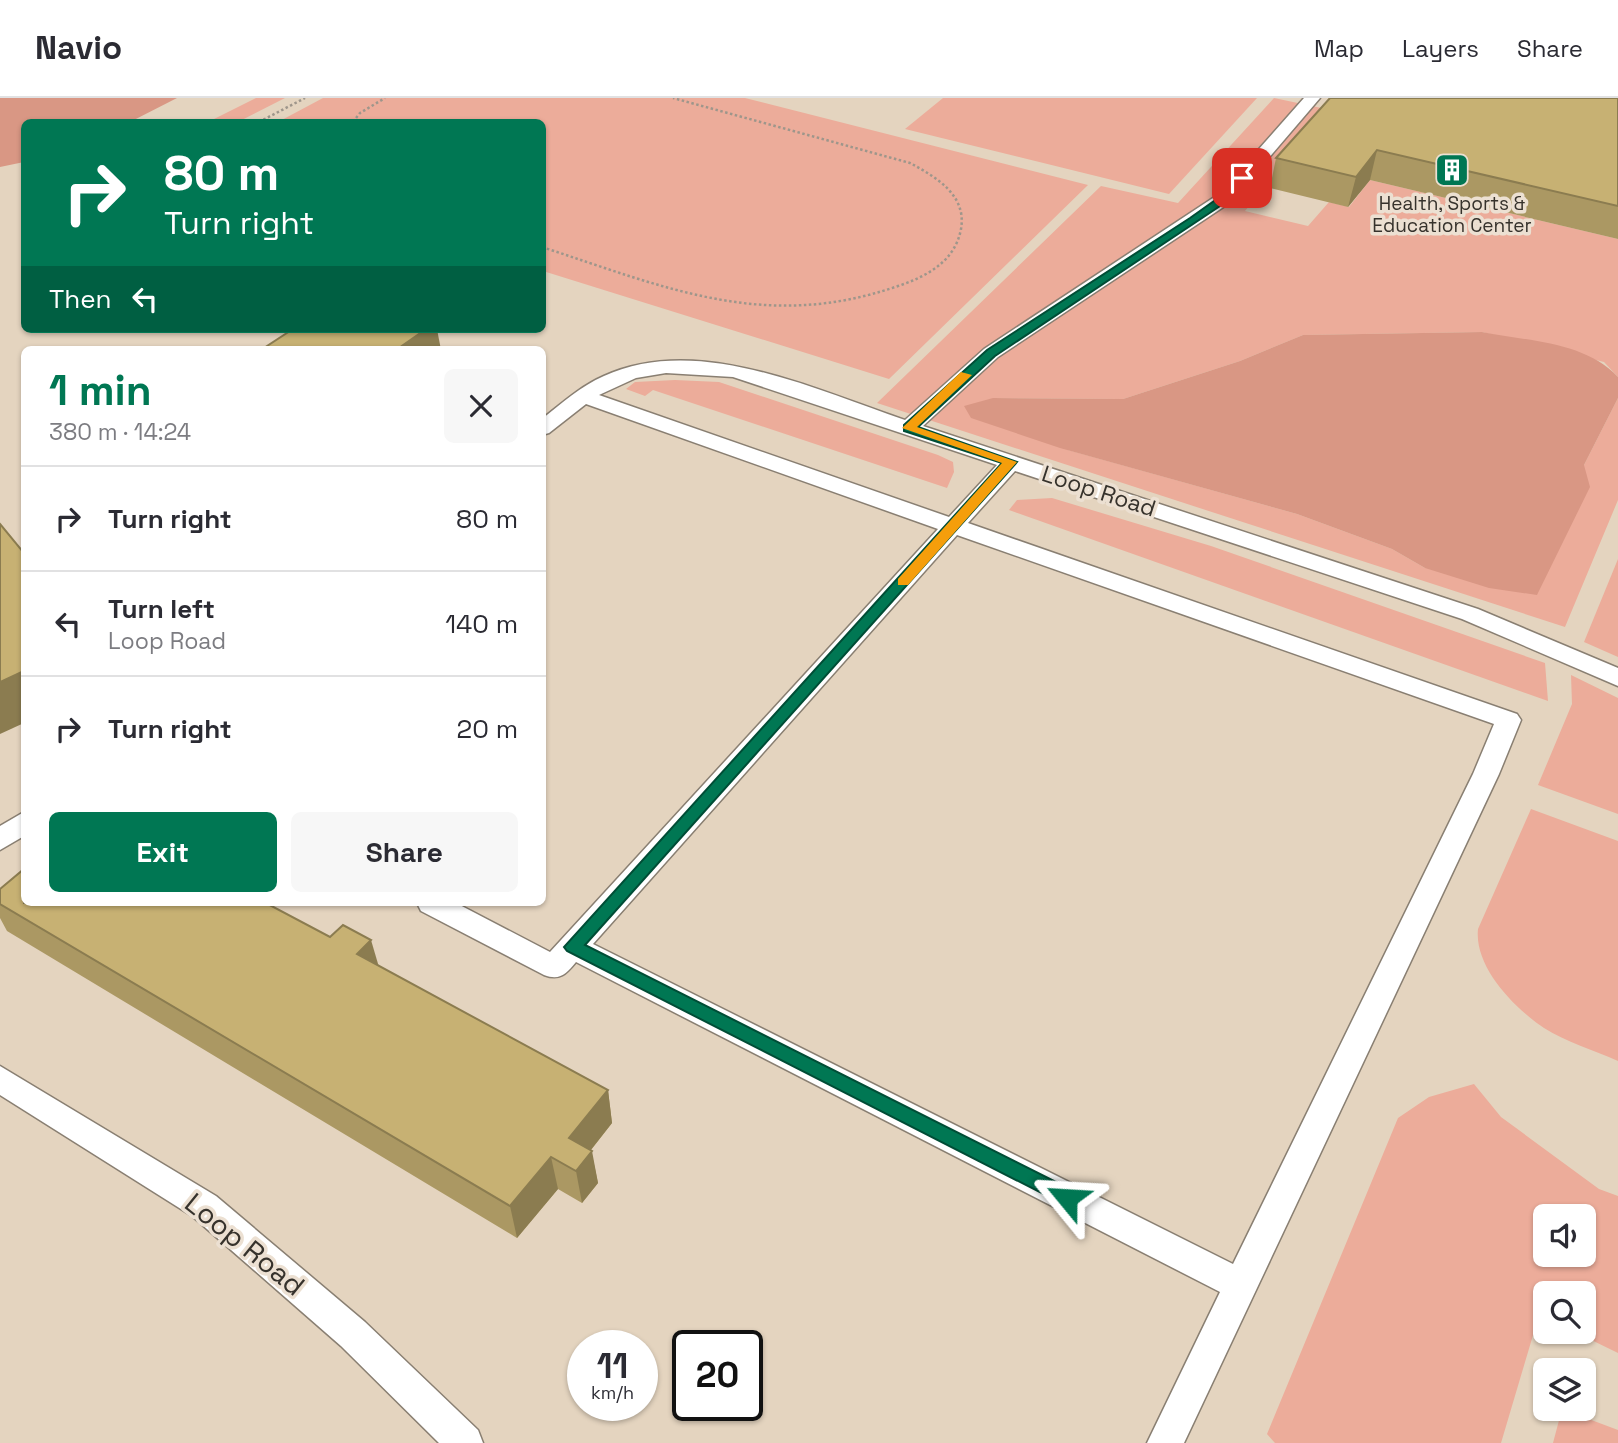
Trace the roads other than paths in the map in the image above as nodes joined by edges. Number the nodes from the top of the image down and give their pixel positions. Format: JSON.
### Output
{"nodes":[{"id":1,"x":1312,"y":98,"type":"edge"},
{"id":2,"x":584,"y":397,"type":"junction"},
{"id":3,"x":546,"y":426,"type":"edge"},
{"id":4,"x":909,"y":428,"type":"junction"},
{"id":5,"x":1011,"y":462,"type":"junction"},
{"id":6,"x":952,"y":526,"type":"junction"},
{"id":7,"x":1618,"y":678,"type":"edge"},
{"id":8,"x":21,"y":824,"type":"edge"},
{"id":9,"x":0,"y":840,"type":"edge"},
{"id":10,"x":438,"y":906,"type":"edge"},
{"id":11,"x":573,"y":947,"type":"junction"},
{"id":12,"x":0,"y":1079,"type":"edge"},
{"id":13,"x":1240,"y":1286,"type":"junction"},
{"id":14,"x":465,"y":1443,"type":"edge"},
{"id":15,"x":1166,"y":1443,"type":"edge"}],
"edges":[{"from":1,"to":4,"type":"lane"},
{"from":2,"to":3,"type":"lane","name":"Loop Road"},
{"from":2,"to":4,"type":"lane","name":"Loop Road"},
{"from":2,"to":6,"type":"lane"},
{"from":4,"to":5,"type":"lane","name":"Loop Road"},
{"from":5,"to":6,"type":"lane"},
{"from":5,"to":7,"type":"lane","name":"Loop Road"},
{"from":6,"to":11,"type":"lane"},
{"from":6,"to":13,"type":"lane"},
{"from":8,"to":9,"type":"lane"},
{"from":10,"to":11,"type":"lane"},
{"from":11,"to":13,"type":"lane"},
{"from":12,"to":14,"type":"lane","name":"Loop Road"},
{"from":13,"to":15,"type":"lane"}]}
